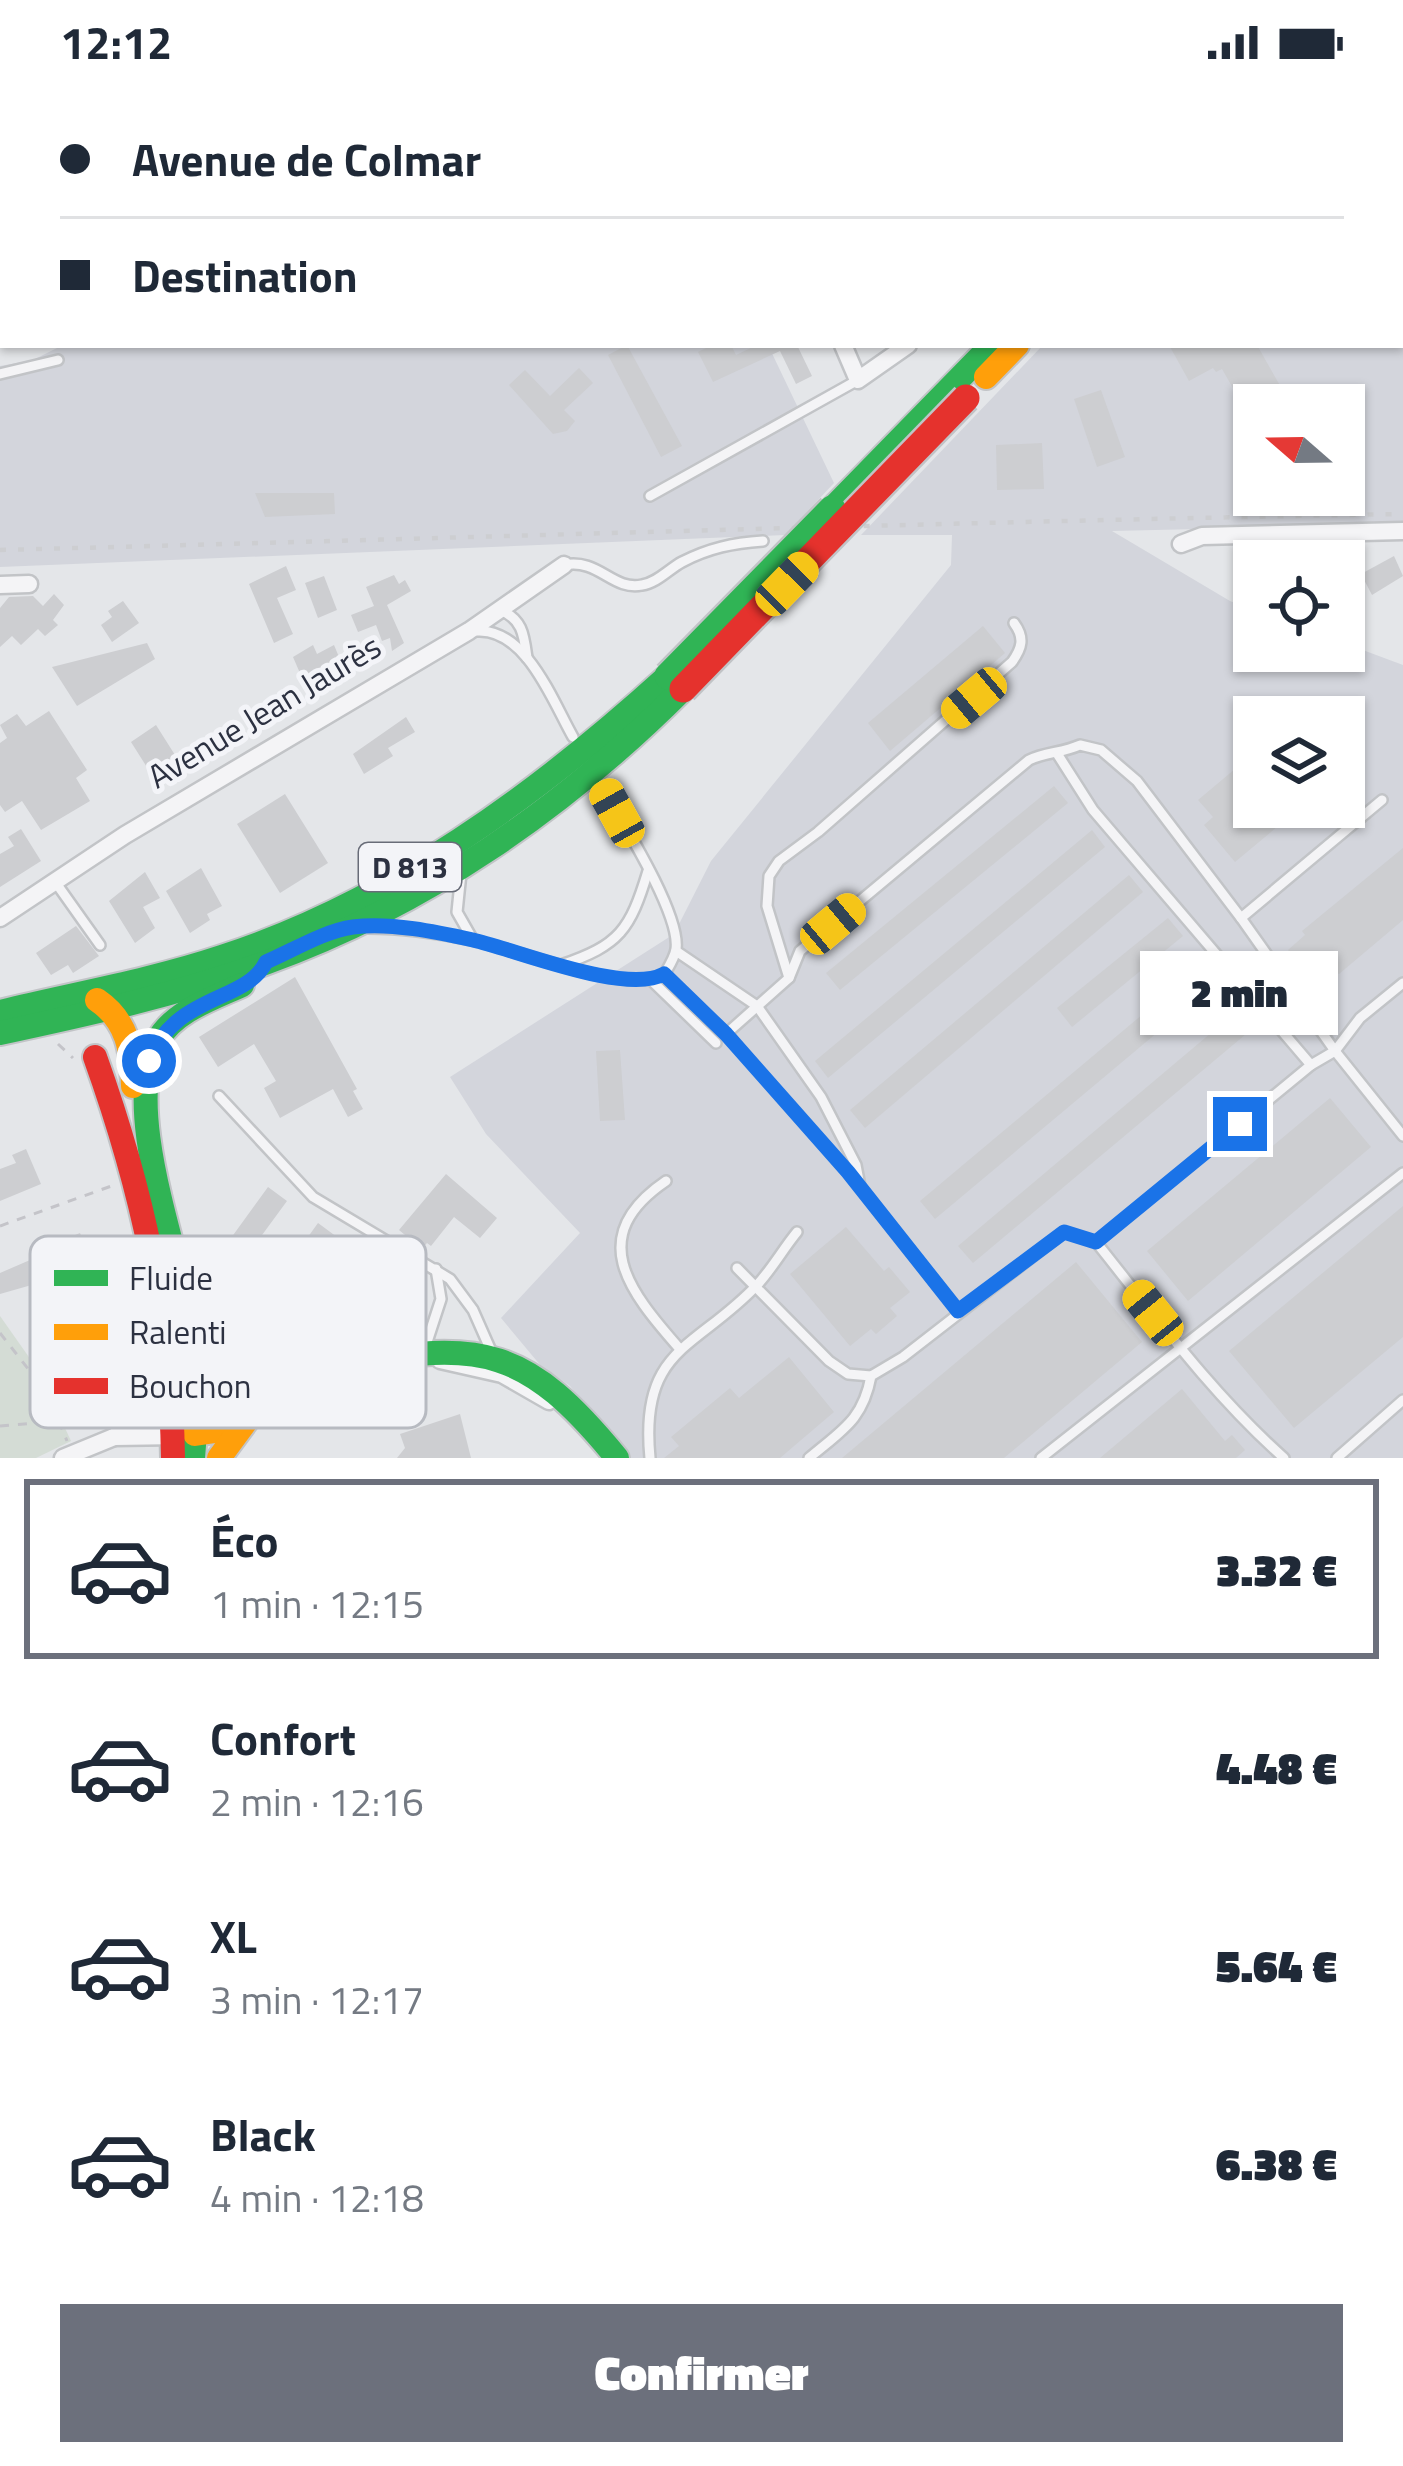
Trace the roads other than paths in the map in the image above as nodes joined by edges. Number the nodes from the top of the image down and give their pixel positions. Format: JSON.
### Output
{"nodes":[{"id":1,"x":844,"y":348,"type":"edge"},
{"id":2,"x":904,"y":348,"type":"edge"},
{"id":3,"x":989,"y":348,"type":"edge"},
{"id":4,"x":1014,"y":348,"type":"edge"},
{"id":5,"x":58,"y":360,"type":"dead end"},
{"id":6,"x":0,"y":374,"type":"edge"},
{"id":7,"x":858,"y":380,"type":"junction"},
{"id":8,"x":650,"y":496,"type":"dead end"},
{"id":9,"x":1403,"y":531,"type":"edge"},
{"id":10,"x":763,"y":541,"type":"dead end"},
{"id":11,"x":1181,"y":544,"type":"dead end"},
{"id":12,"x":564,"y":565,"type":"joint"},
{"id":13,"x":29,"y":584,"type":"dead end"},
{"id":14,"x":0,"y":585,"type":"edge"},
{"id":15,"x":499,"y":610,"type":"junction"},
{"id":16,"x":1014,"y":623,"type":"dead end"},
{"id":17,"x":469,"y":632,"type":"junction"},
{"id":18,"x":527,"y":658,"type":"junction"},
{"id":19,"x":675,"y":683,"type":"junction"},
{"id":20,"x":573,"y":737,"type":"dead end"},
{"id":21,"x":1058,"y":755,"type":"junction"},
{"id":22,"x":602,"y":785,"type":"dead end"},
{"id":23,"x":1382,"y":800,"type":"dead end"},
{"id":24,"x":462,"y":863,"type":"junction"},
{"id":25,"x":649,"y":870,"type":"junction"},
{"id":26,"x":56,"y":883,"type":"junction"},
{"id":27,"x":0,"y":918,"type":"edge"},
{"id":28,"x":1241,"y":918,"type":"junction"},
{"id":29,"x":351,"y":927,"type":"junction"},
{"id":30,"x":473,"y":940,"type":"junction"},
{"id":31,"x":100,"y":945,"type":"dead end"},
{"id":32,"x":676,"y":951,"type":"junction"},
{"id":33,"x":266,"y":962,"type":"junction"},
{"id":34,"x":560,"y":965,"type":"junction"},
{"id":35,"x":664,"y":974,"type":"junction"},
{"id":36,"x":789,"y":979,"type":"junction"},
{"id":37,"x":652,"y":981,"type":"junction"},
{"id":38,"x":1403,"y":983,"type":"edge"},
{"id":39,"x":118,"y":991,"type":"junction"},
{"id":40,"x":757,"y":1006,"type":"junction"},
{"id":41,"x":0,"y":1012,"type":"edge"},
{"id":42,"x":34,"y":1026,"type":"junction"},
{"id":43,"x":0,"y":1033,"type":"edge"},
{"id":44,"x":726,"y":1034,"type":"junction"},
{"id":45,"x":716,"y":1043,"type":"dead end"},
{"id":46,"x":1335,"y":1051,"type":"junction"},
{"id":47,"x":95,"y":1057,"type":"junction"},
{"id":48,"x":1311,"y":1065,"type":"junction"},
{"id":49,"x":219,"y":1096,"type":"dead end"},
{"id":50,"x":1403,"y":1136,"type":"edge"},
{"id":51,"x":1403,"y":1173,"type":"edge"},
{"id":52,"x":157,"y":1177,"type":"junction"},
{"id":53,"x":666,"y":1181,"type":"dead end"},
{"id":54,"x":861,"y":1191,"type":"junction"},
{"id":55,"x":797,"y":1232,"type":"dead end"},
{"id":56,"x":151,"y":1236,"type":"edge"},
{"id":57,"x":171,"y":1236,"type":"edge"},
{"id":58,"x":380,"y":1236,"type":"edge"},
{"id":59,"x":1096,"y":1242,"type":"junction"},
{"id":60,"x":426,"y":1263,"type":"edge"},
{"id":61,"x":737,"y":1268,"type":"dead end"},
{"id":62,"x":436,"y":1269,"type":"junction"},
{"id":63,"x":757,"y":1286,"type":"junction"},
{"id":64,"x":958,"y":1311,"type":"junction"},
{"id":65,"x":426,"y":1327,"type":"edge"},
{"id":66,"x":679,"y":1348,"type":"junction"},
{"id":67,"x":1181,"y":1348,"type":"junction"},
{"id":68,"x":426,"y":1350,"type":"edge"},
{"id":69,"x":426,"y":1353,"type":"edge"},
{"id":70,"x":494,"y":1356,"type":"junction"},
{"id":71,"x":871,"y":1376,"type":"junction"},
{"id":72,"x":1403,"y":1400,"type":"edge"},
{"id":73,"x":127,"y":1428,"type":"edge"},
{"id":74,"x":231,"y":1428,"type":"edge"},
{"id":75,"x":241,"y":1428,"type":"edge"},
{"id":76,"x":114,"y":1437,"type":"junction"},
{"id":77,"x":181,"y":1449,"type":"edge"},
{"id":78,"x":67,"y":1456,"type":"edge"},
{"id":79,"x":219,"y":1458,"type":"edge"},
{"id":80,"x":603,"y":1458,"type":"edge"},
{"id":81,"x":617,"y":1458,"type":"edge"},
{"id":82,"x":650,"y":1458,"type":"edge"},
{"id":83,"x":809,"y":1458,"type":"edge"},
{"id":84,"x":1041,"y":1458,"type":"edge"},
{"id":85,"x":1284,"y":1458,"type":"edge"},
{"id":86,"x":1337,"y":1458,"type":"edge"}],
"edges":[{"from":1,"to":7,"type":"street"},
{"from":2,"to":7,"type":"street"},
{"from":3,"to":19,"type":"main road","number":"D 813","bridge":true},
{"from":4,"to":19,"type":"main road","number":"D 813","bridge":true},
{"from":5,"to":6,"type":"lane"},
{"from":7,"to":8,"type":"lane"},
{"from":9,"to":11,"type":"street"},
{"from":10,"to":12,"type":"lane"},
{"from":12,"to":15,"type":"street","name":"Avenue Jean Jaurès"},
{"from":13,"to":14,"type":"street"},
{"from":15,"to":17,"type":"street","name":"Avenue Jean Jaurès"},
{"from":15,"to":18,"type":"lane"},
{"from":16,"to":36,"type":"lane"},
{"from":17,"to":18,"type":"lane"},
{"from":17,"to":26,"type":"street","name":"Avenue Jean Jaurès"},
{"from":18,"to":20,"type":"lane"},
{"from":19,"to":24,"type":"main road","number":"D 813"},
{"from":19,"to":39,"type":"main road","number":"D 813"},
{"from":21,"to":28,"type":"lane"},
{"from":21,"to":36,"type":"lane"},
{"from":21,"to":48,"type":"lane"},
{"from":22,"to":25,"type":"lane"},
{"from":23,"to":28,"type":"lane"},
{"from":24,"to":29,"type":"main road","number":"D 813"},
{"from":24,"to":30,"type":"lane"},
{"from":25,"to":32,"type":"lane"},
{"from":25,"to":34,"type":"lane"},
{"from":26,"to":27,"type":"street","name":"Avenue Jean Jaurès"},
{"from":26,"to":31,"type":"lane"},
{"from":28,"to":46,"type":"lane"},
{"from":29,"to":30,"type":"lane"},
{"from":29,"to":33,"type":"main road","number":"D 813"},
{"from":30,"to":34,"type":"lane"},
{"from":32,"to":35,"type":"lane"},
{"from":32,"to":40,"type":"lane"},
{"from":33,"to":39,"type":"main road","number":"D 813"},
{"from":33,"to":52,"type":"main road"},
{"from":34,"to":37,"type":"lane"},
{"from":35,"to":37,"type":"lane"},
{"from":35,"to":44,"type":"lane"},
{"from":36,"to":40,"type":"lane"},
{"from":37,"to":45,"type":"lane"},
{"from":38,"to":46,"type":"lane"},
{"from":39,"to":41,"type":"main road"},
{"from":39,"to":42,"type":"main road","number":"D 813"},
{"from":39,"to":47,"type":"main road"},
{"from":39,"to":52,"type":"main road"},
{"from":40,"to":44,"type":"lane"},
{"from":40,"to":54,"type":"lane"},
{"from":42,"to":43,"type":"main road","number":"D 813"},
{"from":42,"to":47,"type":"main road"},
{"from":44,"to":54,"type":"lane"},
{"from":46,"to":48,"type":"lane"},
{"from":46,"to":50,"type":"lane"},
{"from":47,"to":56,"type":"main road"},
{"from":48,"to":59,"type":"lane"},
{"from":49,"to":58,"type":"lane"},
{"from":51,"to":67,"type":"lane"},
{"from":52,"to":57,"type":"main road"},
{"from":53,"to":66,"type":"lane"},
{"from":54,"to":64,"type":"lane"},
{"from":55,"to":63,"type":"lane"},
{"from":59,"to":64,"type":"lane"},
{"from":59,"to":67,"type":"lane"},
{"from":60,"to":62,"type":"lane"},
{"from":61,"to":63,"type":"lane"},
{"from":62,"to":65,"type":"lane"},
{"from":62,"to":70,"type":"lane"},
{"from":63,"to":66,"type":"lane"},
{"from":63,"to":71,"type":"lane"},
{"from":64,"to":71,"type":"lane"},
{"from":66,"to":82,"type":"lane"},
{"from":67,"to":84,"type":"lane"},
{"from":67,"to":85,"type":"lane"},
{"from":68,"to":70,"type":"main road"},
{"from":69,"to":80,"type":"street"},
{"from":70,"to":81,"type":"main road"},
{"from":71,"to":83,"type":"lane"},
{"from":72,"to":86,"type":"lane"},
{"from":73,"to":76,"type":"street"},
{"from":74,"to":77,"type":"main road"},
{"from":75,"to":79,"type":"main road"},
{"from":76,"to":77,"type":"street"},
{"from":76,"to":78,"type":"street"}]}
